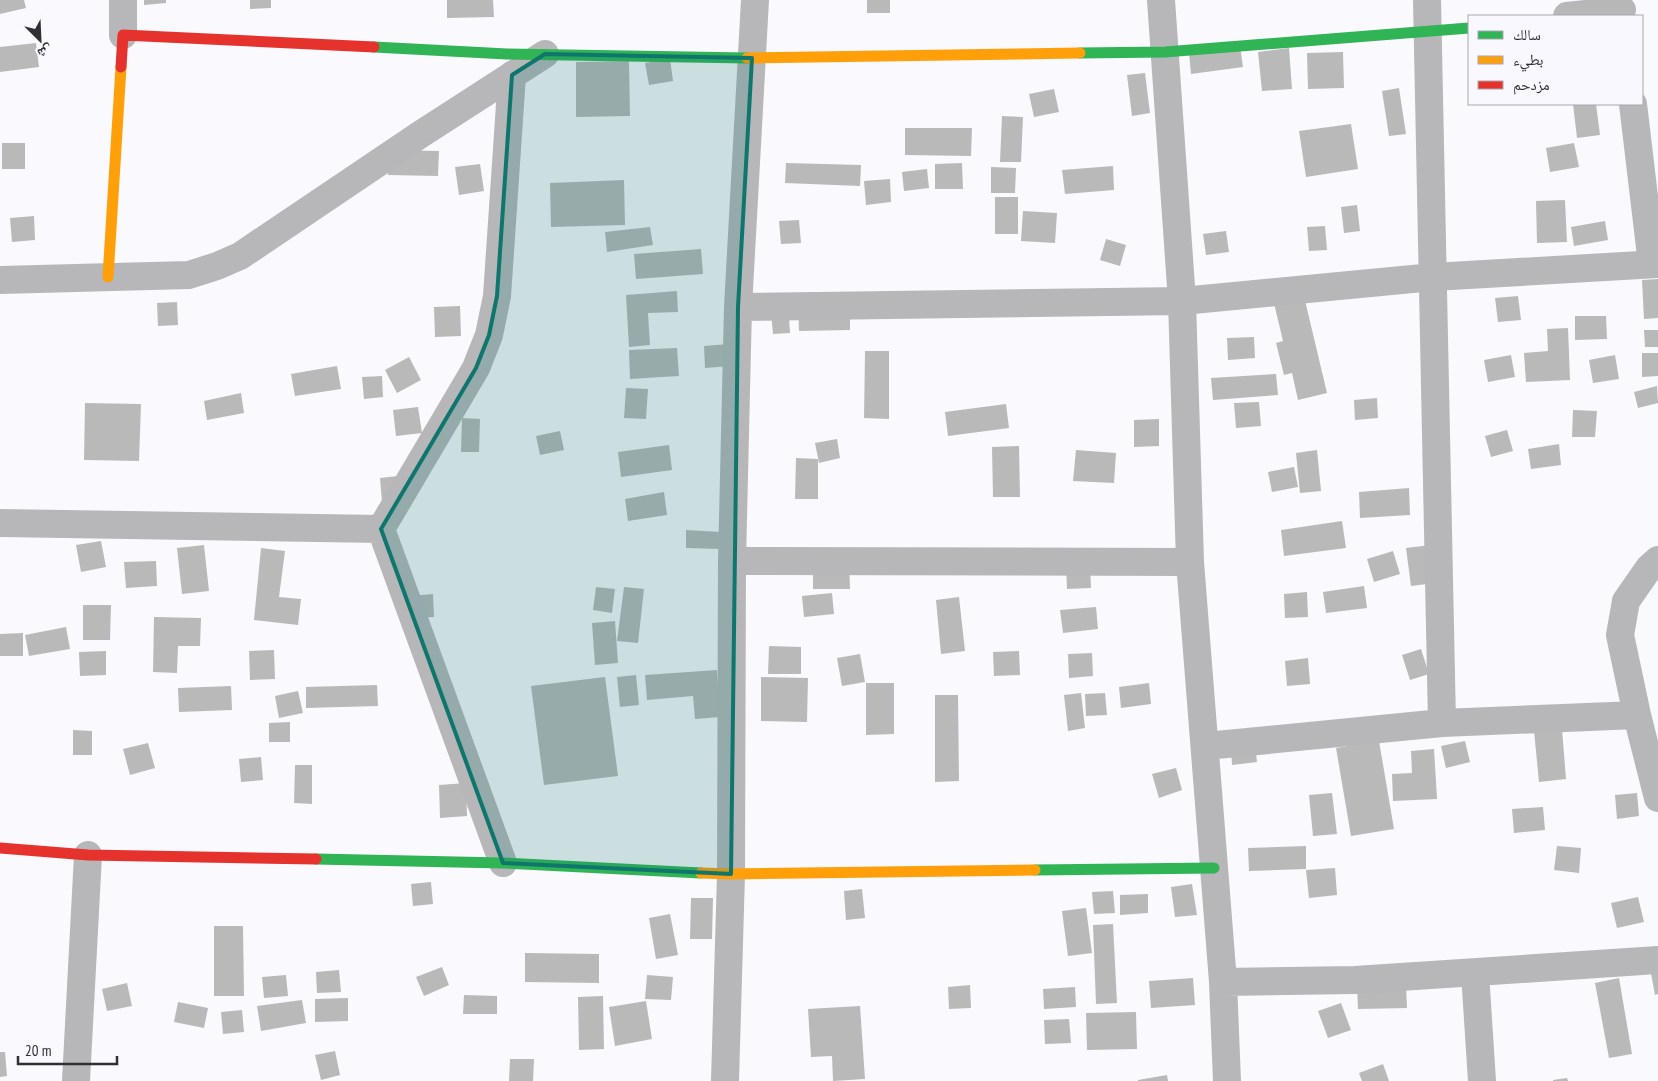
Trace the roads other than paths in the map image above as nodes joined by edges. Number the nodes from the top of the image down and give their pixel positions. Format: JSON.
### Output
{"nodes":[{"id":1,"x":123,"y":0,"type":"edge"},
{"id":2,"x":755,"y":0,"type":"edge"},
{"id":3,"x":1161,"y":0,"type":"edge"},
{"id":4,"x":1427,"y":0,"type":"edge"},
{"id":5,"x":1622,"y":9,"type":"edge"},
{"id":6,"x":1575,"y":15,"type":"edge"},
{"id":7,"x":1468,"y":28,"type":"edge"},
{"id":8,"x":1429,"y":32,"type":"junction"},
{"id":9,"x":123,"y":35,"type":"junction"},
{"id":10,"x":1164,"y":52,"type":"junction"},
{"id":11,"x":545,"y":54,"type":"junction"},
{"id":12,"x":752,"y":58,"type":"junction"},
{"id":13,"x":512,"y":75,"type":"junction"},
{"id":14,"x":1633,"y":105,"type":"edge"},
{"id":15,"x":1655,"y":264,"type":"edge"},
{"id":16,"x":108,"y":277,"type":"junction"},
{"id":17,"x":1433,"y":277,"type":"junction"},
{"id":18,"x":0,"y":280,"type":"edge"},
{"id":19,"x":1182,"y":301,"type":"junction"},
{"id":20,"x":738,"y":307,"type":"junction"},
{"id":21,"x":0,"y":523,"type":"edge"},
{"id":22,"x":381,"y":529,"type":"junction"},
{"id":23,"x":1658,"y":560,"type":"edge"},
{"id":24,"x":732,"y":561,"type":"junction"},
{"id":25,"x":1190,"y":562,"type":"junction"},
{"id":26,"x":1637,"y":715,"type":"junction"},
{"id":27,"x":1442,"y":723,"type":"junction"},
{"id":28,"x":1206,"y":746,"type":"junction"},
{"id":29,"x":1658,"y":798,"type":"edge"},
{"id":30,"x":0,"y":848,"type":"edge"},
{"id":31,"x":88,"y":855,"type":"junction"},
{"id":32,"x":503,"y":863,"type":"junction"},
{"id":33,"x":1214,"y":868,"type":"junction"},
{"id":34,"x":731,"y":874,"type":"junction"},
{"id":35,"x":1658,"y":960,"type":"edge"},
{"id":36,"x":1475,"y":973,"type":"junction"},
{"id":37,"x":1223,"y":982,"type":"junction"},
{"id":38,"x":76,"y":1081,"type":"edge"},
{"id":39,"x":725,"y":1081,"type":"edge"},
{"id":40,"x":1227,"y":1081,"type":"edge"},
{"id":41,"x":1482,"y":1081,"type":"edge"}],
"edges":[{"from":1,"to":9,"type":"street"},
{"from":2,"to":12,"type":"street"},
{"from":3,"to":10,"type":"street"},
{"from":4,"to":8,"type":"street"},
{"from":5,"to":6,"type":"street"},
{"from":7,"to":8,"type":"street"},
{"from":8,"to":10,"type":"street"},
{"from":8,"to":17,"type":"street"},
{"from":9,"to":11,"type":"street"},
{"from":9,"to":16,"type":"street"},
{"from":10,"to":12,"type":"street"},
{"from":10,"to":19,"type":"street"},
{"from":11,"to":12,"type":"street"},
{"from":11,"to":13,"type":"street"},
{"from":12,"to":20,"type":"street"},
{"from":13,"to":16,"type":"street"},
{"from":13,"to":22,"type":"street"},
{"from":14,"to":15,"type":"street"},
{"from":15,"to":17,"type":"street"},
{"from":16,"to":18,"type":"street"},
{"from":17,"to":19,"type":"street"},
{"from":17,"to":27,"type":"street"},
{"from":19,"to":20,"type":"street"},
{"from":19,"to":25,"type":"street"},
{"from":20,"to":24,"type":"street"},
{"from":21,"to":22,"type":"street"},
{"from":22,"to":32,"type":"street"},
{"from":23,"to":26,"type":"street"},
{"from":24,"to":25,"type":"street"},
{"from":24,"to":34,"type":"street"},
{"from":25,"to":28,"type":"street"},
{"from":26,"to":27,"type":"street"},
{"from":26,"to":29,"type":"street"},
{"from":27,"to":28,"type":"street"},
{"from":28,"to":33,"type":"street"},
{"from":30,"to":31,"type":"street"},
{"from":31,"to":32,"type":"street"},
{"from":31,"to":38,"type":"street"},
{"from":32,"to":34,"type":"street"},
{"from":33,"to":34,"type":"street"},
{"from":33,"to":37,"type":"street"},
{"from":34,"to":39,"type":"street"},
{"from":35,"to":36,"type":"street"},
{"from":36,"to":37,"type":"street"},
{"from":36,"to":41,"type":"street"},
{"from":37,"to":40,"type":"street"}]}
